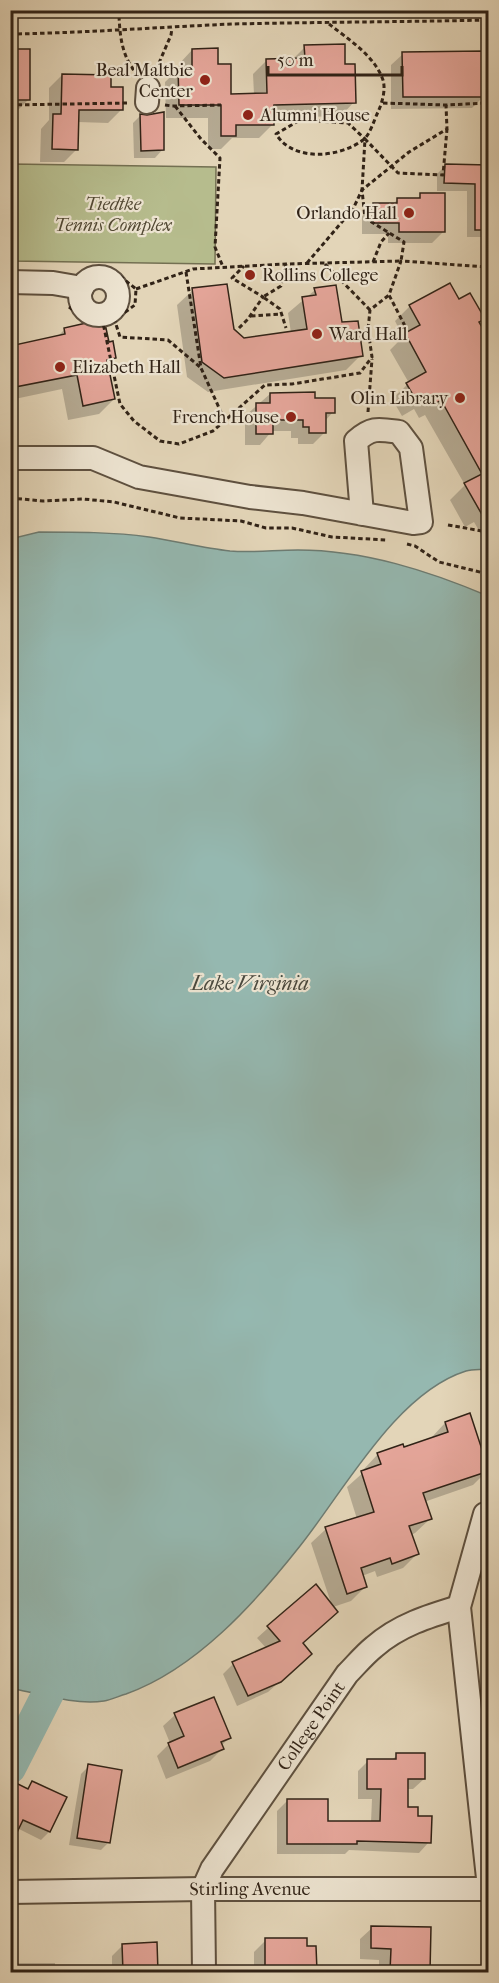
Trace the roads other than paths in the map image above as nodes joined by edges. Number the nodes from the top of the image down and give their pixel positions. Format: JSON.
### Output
{"nodes":[{"id":1,"x":10,"y":282,"type":"edge"},
{"id":2,"x":82,"y":288,"type":"dead end"},
{"id":3,"x":10,"y":458,"type":"edge"},
{"id":4,"x":362,"y":514,"type":"dead end"},
{"id":5,"x":485,"y":1514,"type":"dead end"},
{"id":6,"x":459,"y":1607,"type":"junction"},
{"id":7,"x":489,"y":1878,"type":"edge"},
{"id":8,"x":203,"y":1888,"type":"junction"},
{"id":9,"x":489,"y":1889,"type":"edge"},
{"id":10,"x":10,"y":1892,"type":"edge"},
{"id":11,"x":204,"y":1972,"type":"edge"}],
"edges":[{"from":1,"to":2,"type":"street"},
{"from":3,"to":4,"type":"street"},
{"from":5,"to":6,"type":"street"},
{"from":6,"to":7,"type":"street"},
{"from":6,"to":8,"type":"street","name":"College Point"},
{"from":8,"to":9,"type":"street","name":"Stirling Avenue"},
{"from":8,"to":10,"type":"street","name":"Stirling Avenue"},
{"from":8,"to":11,"type":"street"}]}
